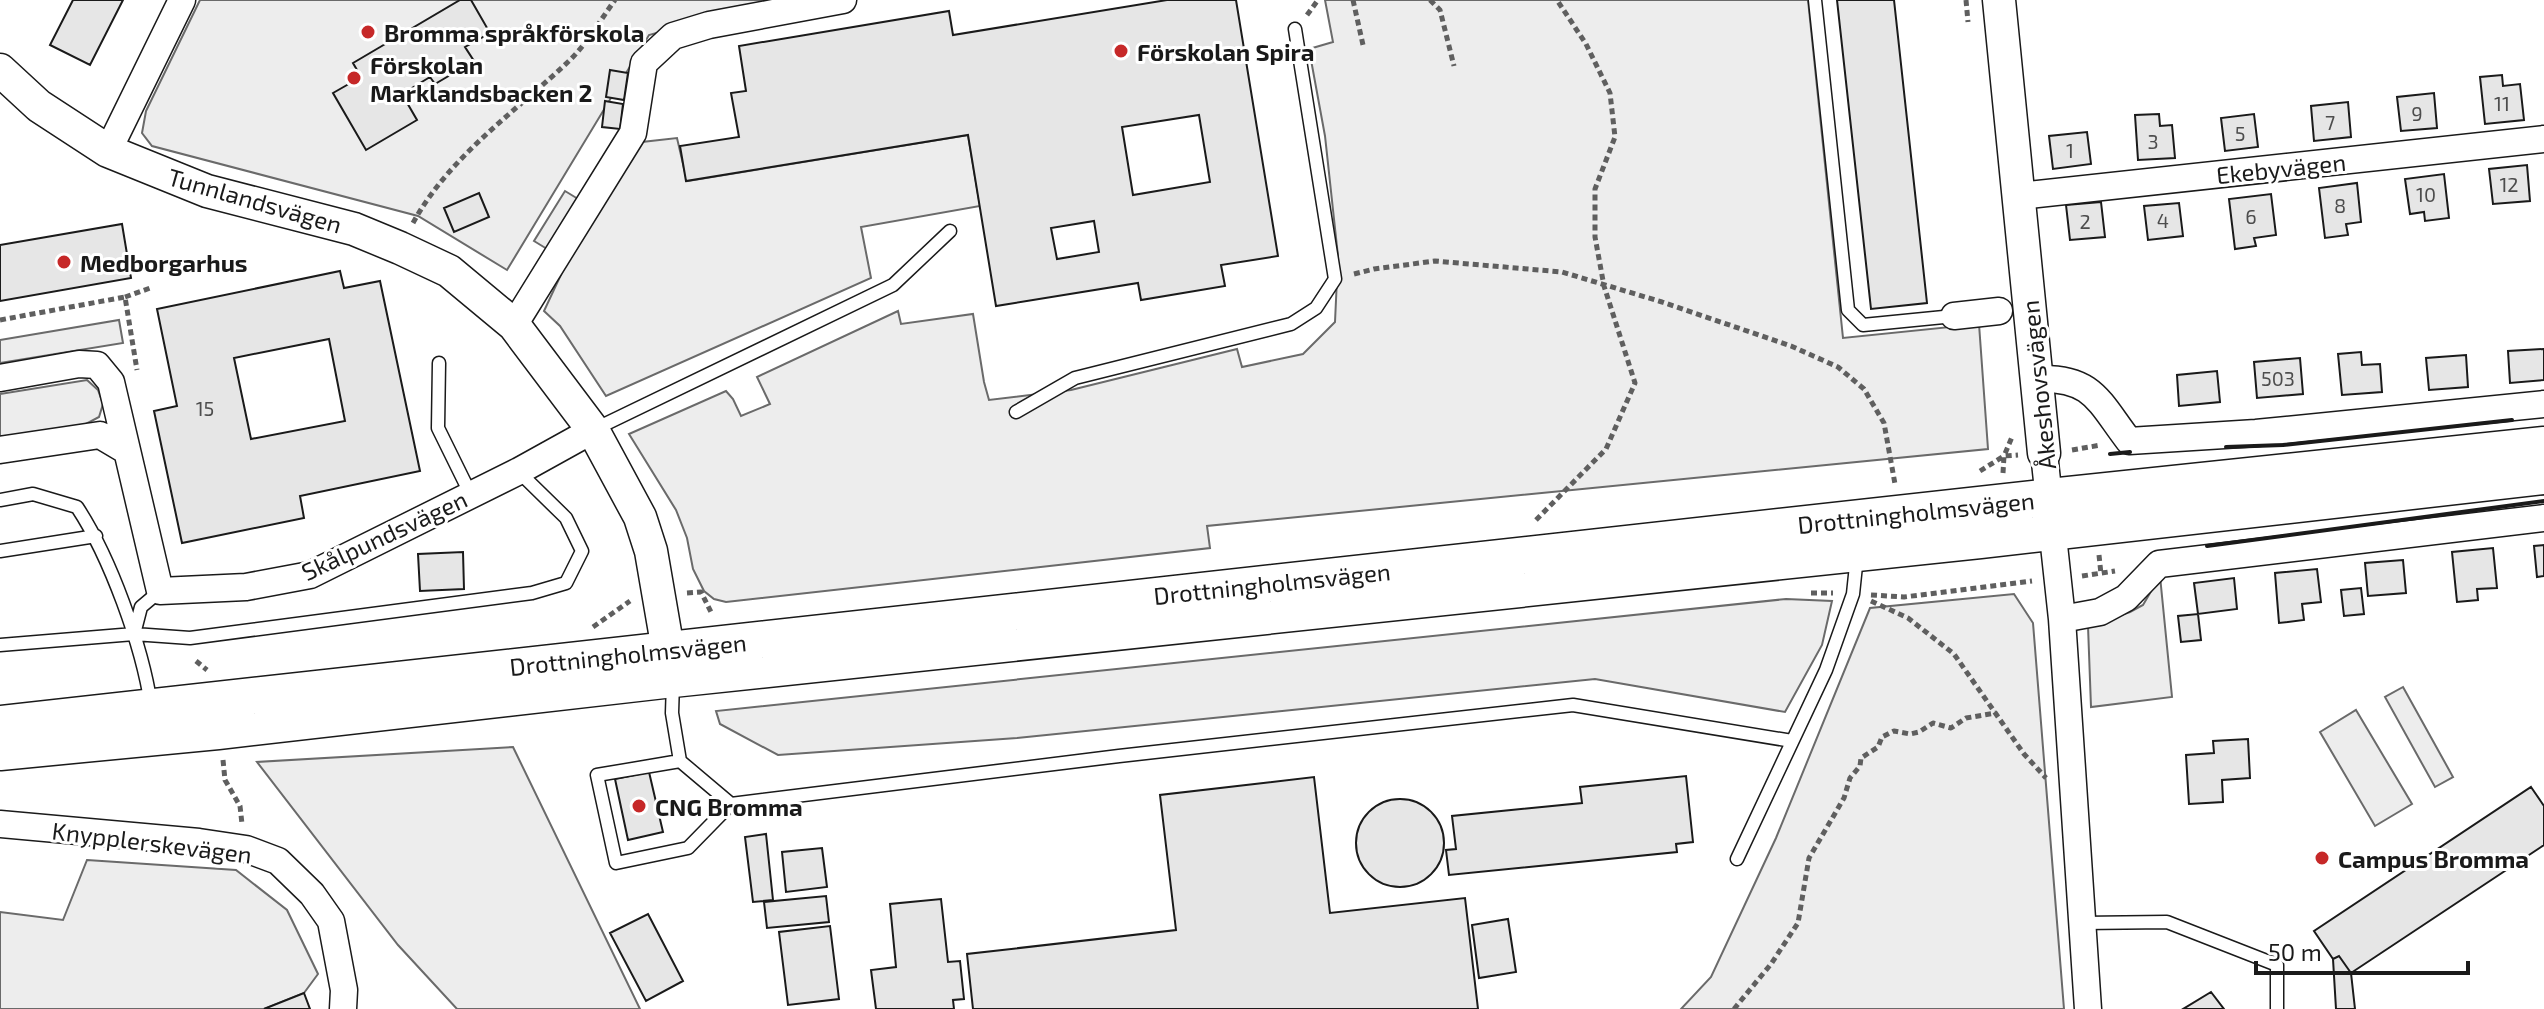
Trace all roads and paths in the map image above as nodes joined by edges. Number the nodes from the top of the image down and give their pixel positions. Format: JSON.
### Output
{"nodes":[{"id":1,"x":182,"y":0,"type":"edge"},
{"id":2,"x":615,"y":0,"type":"edge"},
{"id":3,"x":843,"y":0,"type":"edge"},
{"id":4,"x":1353,"y":0,"type":"edge"},
{"id":5,"x":1430,"y":0,"type":"edge"},
{"id":6,"x":1557,"y":0,"type":"edge"},
{"id":7,"x":1815,"y":0,"type":"edge"},
{"id":8,"x":1999,"y":0,"type":"edge"},
{"id":9,"x":1295,"y":29,"type":"dead end"},
{"id":10,"x":1363,"y":45,"type":"dead end"},
{"id":11,"x":1454,"y":66,"type":"dead end"},
{"id":12,"x":4,"y":80,"type":"edge"},
{"id":13,"x":2544,"y":139,"type":"edge"},
{"id":14,"x":108,"y":151,"type":"junction"},
{"id":15,"x":2019,"y":196,"type":"junction"},
{"id":16,"x":413,"y":223,"type":"dead end"},
{"id":17,"x":950,"y":231,"type":"dead end"},
{"id":18,"x":1335,"y":279,"type":"junction"},
{"id":19,"x":1604,"y":286,"type":"junction"},
{"id":20,"x":153,"y":287,"type":"dead end"},
{"id":21,"x":125,"y":297,"type":"dead end"},
{"id":22,"x":1999,"y":311,"type":"dead end"},
{"id":23,"x":1954,"y":316,"type":"joint"},
{"id":24,"x":514,"y":325,"type":"junction"},
{"id":25,"x":439,"y":363,"type":"dead end"},
{"id":26,"x":0,"y":378,"type":"edge"},
{"id":27,"x":2038,"y":379,"type":"junction"},
{"id":28,"x":2544,"y":404,"type":"edge"},
{"id":29,"x":1016,"y":412,"type":"dead end"},
{"id":30,"x":593,"y":430,"type":"junction"},
{"id":31,"x":2129,"y":441,"type":"junction"},
{"id":32,"x":2544,"y":445,"type":"edge"},
{"id":33,"x":0,"y":450,"type":"edge"},
{"id":34,"x":127,"y":451,"type":"junction"},
{"id":35,"x":2044,"y":453,"type":"junction"},
{"id":36,"x":519,"y":471,"type":"junction"},
{"id":37,"x":2544,"y":476,"type":"edge"},
{"id":38,"x":1896,"y":485,"type":"dead end"},
{"id":39,"x":471,"y":495,"type":"junction"},
{"id":40,"x":0,"y":500,"type":"edge"},
{"id":41,"x":2051,"y":514,"type":"junction"},
{"id":42,"x":2544,"y":518,"type":"edge"},
{"id":43,"x":1536,"y":520,"type":"dead end"},
{"id":44,"x":96,"y":536,"type":"junction"},
{"id":45,"x":0,"y":551,"type":"edge"},
{"id":46,"x":1858,"y":553,"type":"junction"},
{"id":47,"x":160,"y":591,"type":"junction"},
{"id":48,"x":1853,"y":594,"type":"junction"},
{"id":49,"x":2062,"y":619,"type":"junction"},
{"id":50,"x":134,"y":634,"type":"junction"},
{"id":51,"x":0,"y":645,"type":"edge"},
{"id":52,"x":671,"y":665,"type":"junction"},
{"id":53,"x":1996,"y":713,"type":"junction"},
{"id":54,"x":154,"y":721,"type":"junction"},
{"id":55,"x":0,"y":724,"type":"edge"},
{"id":56,"x":1792,"y":741,"type":"junction"},
{"id":57,"x":0,"y":752,"type":"edge"},
{"id":58,"x":223,"y":760,"type":"dead end"},
{"id":59,"x":680,"y":761,"type":"junction"},
{"id":60,"x":2046,"y":779,"type":"dead end"},
{"id":61,"x":731,"y":804,"type":"junction"},
{"id":62,"x":0,"y":824,"type":"edge"},
{"id":63,"x":246,"y":849,"type":"junction"},
{"id":64,"x":1737,"y":859,"type":"dead end"},
{"id":65,"x":2082,"y":923,"type":"junction"},
{"id":66,"x":343,"y":1009,"type":"edge"},
{"id":67,"x":1734,"y":1009,"type":"edge"},
{"id":68,"x":2088,"y":1009,"type":"edge"},
{"id":69,"x":2277,"y":1009,"type":"edge"}],
"edges":[{"from":1,"to":14,"type":"street"},
{"from":2,"to":16,"type":"path"},
{"from":3,"to":24,"type":"street"},
{"from":4,"to":10,"type":"path"},
{"from":5,"to":11,"type":"path"},
{"from":6,"to":19,"type":"path"},
{"from":7,"to":23,"type":"lane","name":"Åkeshovsvägen"},
{"from":8,"to":15,"type":"street","name":"Åkeshovsvägen"},
{"from":9,"to":18,"type":"lane"},
{"from":12,"to":14,"type":"street","name":"Tunnlandsvägen"},
{"from":13,"to":15,"type":"street","name":"Ekebyvägen"},
{"from":14,"to":24,"type":"street","name":"Tunnlandsvägen"},
{"from":15,"to":27,"type":"street","name":"Åkeshovsvägen"},
{"from":17,"to":30,"type":"lane"},
{"from":18,"to":19,"type":"path"},
{"from":18,"to":29,"type":"lane"},
{"from":19,"to":38,"type":"path"},
{"from":19,"to":43,"type":"path"},
{"from":20,"to":21,"type":"path"},
{"from":22,"to":23,"type":"street","name":"Åkeshovsvägen"},
{"from":24,"to":30,"type":"street","name":"Tunnlandsvägen"},
{"from":25,"to":39,"type":"lane"},
{"from":26,"to":34,"type":"street"},
{"from":27,"to":31,"type":"street"},
{"from":27,"to":35,"type":"street","name":"Åkeshovsvägen"},
{"from":28,"to":31,"type":"street"},
{"from":30,"to":36,"type":"street","name":"Skålpundsvägen"},
{"from":30,"to":52,"type":"street","name":"Tunnlandsvägen"},
{"from":31,"to":35,"type":"path"},
{"from":32,"to":41,"type":"main road","name":"Drottningholmsvägen"},
{"from":33,"to":34,"type":"street"},
{"from":34,"to":47,"type":"street"},
{"from":35,"to":41,"type":"street","name":"Åkeshovsvägen"},
{"from":36,"to":39,"type":"street","name":"Skålpundsvägen"},
{"from":36,"to":50,"type":"lane"},
{"from":37,"to":41,"type":"main road","name":"Drottningholmsvägen"},
{"from":39,"to":47,"type":"street","name":"Skålpundsvägen"},
{"from":40,"to":44,"type":"lane"},
{"from":41,"to":46,"type":"main road","name":"Drottningholmsvägen"},
{"from":41,"to":49,"type":"street","name":"Åkeshovsvägen"},
{"from":41,"to":52,"type":"main road","name":"Drottningholmsvägen"},
{"from":42,"to":49,"type":"street"},
{"from":44,"to":45,"type":"lane"},
{"from":44,"to":50,"type":"lane"},
{"from":46,"to":48,"type":"lane"},
{"from":46,"to":52,"type":"main road","name":"Drottningholmsvägen"},
{"from":47,"to":50,"type":"lane"},
{"from":48,"to":53,"type":"path"},
{"from":48,"to":56,"type":"lane"},
{"from":49,"to":65,"type":"street","name":"Åkeshovsvägen"},
{"from":50,"to":51,"type":"lane"},
{"from":50,"to":54,"type":"lane"},
{"from":52,"to":54,"type":"main road","name":"Drottningholmsvägen"},
{"from":52,"to":59,"type":"lane"},
{"from":53,"to":60,"type":"path"},
{"from":53,"to":67,"type":"path"},
{"from":54,"to":55,"type":"main road","name":"Drottningholmsvägen"},
{"from":54,"to":57,"type":"main road","name":"Drottningholmsvägen"},
{"from":56,"to":61,"type":"lane"},
{"from":56,"to":64,"type":"lane"},
{"from":58,"to":63,"type":"path"},
{"from":59,"to":61,"type":"lane"},
{"from":59,"to":61,"type":"lane"},
{"from":62,"to":63,"type":"street","name":"Knypplerskevägen"},
{"from":63,"to":66,"type":"street","name":"Knypplerskevägen"},
{"from":65,"to":68,"type":"street","name":"Åkeshovsvägen"},
{"from":65,"to":69,"type":"lane"}]}
